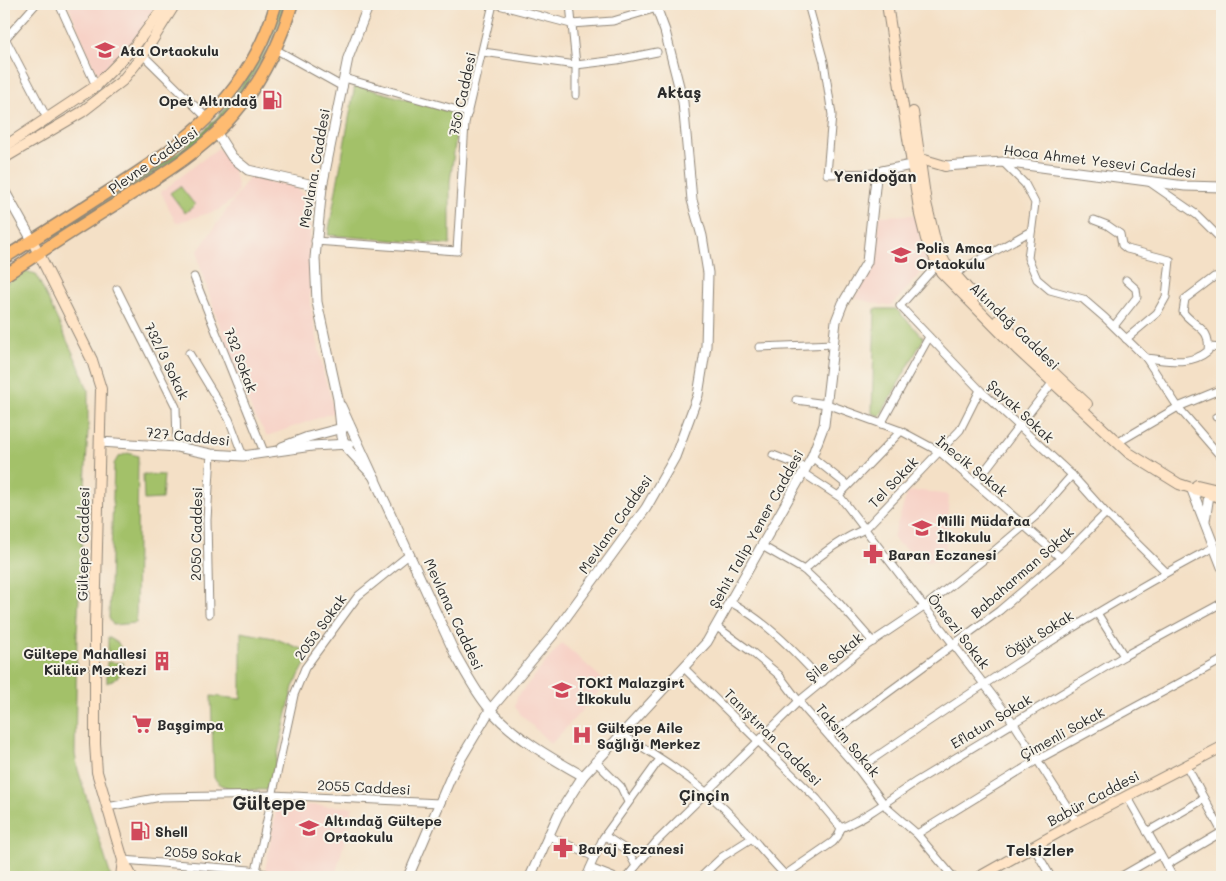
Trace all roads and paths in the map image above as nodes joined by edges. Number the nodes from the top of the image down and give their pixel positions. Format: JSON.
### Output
{"nodes":[{"id":1,"x":36,"y":4,"type":"edge"},
{"id":2,"x":60,"y":4,"type":"edge"},
{"id":3,"x":166,"y":4,"type":"edge"},
{"id":4,"x":175,"y":4,"type":"edge"},
{"id":5,"x":276,"y":4,"type":"edge"},
{"id":6,"x":292,"y":4,"type":"edge"},
{"id":7,"x":369,"y":4,"type":"edge"},
{"id":8,"x":494,"y":4,"type":"edge"},
{"id":9,"x":570,"y":4,"type":"edge"},
{"id":10,"x":808,"y":4,"type":"edge"},
{"id":11,"x":887,"y":4,"type":"edge"},
{"id":12,"x":894,"y":4,"type":"edge"},
{"id":13,"x":656,"y":6,"type":"edge"},
{"id":14,"x":571,"y":24,"type":"junction"},
{"id":15,"x":4,"y":39,"type":"edge"},
{"id":16,"x":275,"y":49,"type":"junction"},
{"id":17,"x":483,"y":52,"type":"junction"},
{"id":18,"x":657,"y":52,"type":"dead end"},
{"id":19,"x":143,"y":55,"type":"junction"},
{"id":20,"x":576,"y":65,"type":"junction"},
{"id":21,"x":343,"y":82,"type":"junction"},
{"id":22,"x":96,"y":86,"type":"junction"},
{"id":23,"x":576,"y":96,"type":"dead end"},
{"id":24,"x":102,"y":97,"type":"junction"},
{"id":25,"x":468,"y":112,"type":"junction"},
{"id":26,"x":208,"y":119,"type":"junction"},
{"id":27,"x":48,"y":120,"type":"junction"},
{"id":28,"x":216,"y":132,"type":"junction"},
{"id":29,"x":4,"y":147,"type":"edge"},
{"id":30,"x":4,"y":158,"type":"edge"},
{"id":31,"x":1003,"y":162,"type":"junction"},
{"id":32,"x":915,"y":165,"type":"junction"},
{"id":33,"x":945,"y":166,"type":"joint"},
{"id":34,"x":880,"y":173,"type":"junction"},
{"id":35,"x":1148,"y":181,"type":"junction"},
{"id":36,"x":1222,"y":187,"type":"edge"},
{"id":37,"x":322,"y":188,"type":"junction"},
{"id":38,"x":4,"y":190,"type":"edge"},
{"id":39,"x":1094,"y":220,"type":"dead end"},
{"id":40,"x":1031,"y":231,"type":"junction"},
{"id":41,"x":32,"y":240,"type":"junction"},
{"id":42,"x":1222,"y":240,"type":"edge"},
{"id":43,"x":315,"y":241,"type":"junction"},
{"id":44,"x":40,"y":252,"type":"junction"},
{"id":45,"x":4,"y":258,"type":"edge"},
{"id":46,"x":937,"y":265,"type":"junction"},
{"id":47,"x":954,"y":274,"type":"junction"},
{"id":48,"x":4,"y":276,"type":"edge"},
{"id":49,"x":1222,"y":276,"type":"edge"},
{"id":50,"x":194,"y":277,"type":"dead end"},
{"id":51,"x":1126,"y":280,"type":"dead end"},
{"id":52,"x":117,"y":289,"type":"dead end"},
{"id":53,"x":1114,"y":326,"type":"junction"},
{"id":54,"x":929,"y":337,"type":"junction"},
{"id":55,"x":1126,"y":339,"type":"junction"},
{"id":56,"x":834,"y":344,"type":"junction"},
{"id":57,"x":759,"y":347,"type":"dead end"},
{"id":58,"x":1209,"y":347,"type":"junction"},
{"id":59,"x":1222,"y":348,"type":"edge"},
{"id":60,"x":189,"y":352,"type":"dead end"},
{"id":61,"x":1146,"y":358,"type":"junction"},
{"id":62,"x":1053,"y":382,"type":"junction"},
{"id":63,"x":1222,"y":389,"type":"edge"},
{"id":64,"x":980,"y":390,"type":"junction"},
{"id":65,"x":338,"y":399,"type":"junction"},
{"id":66,"x":796,"y":400,"type":"dead end"},
{"id":67,"x":827,"y":404,"type":"junction"},
{"id":68,"x":1178,"y":408,"type":"junction"},
{"id":69,"x":880,"y":424,"type":"junction"},
{"id":70,"x":350,"y":425,"type":"junction"},
{"id":71,"x":1020,"y":428,"type":"junction"},
{"id":72,"x":341,"y":430,"type":"junction"},
{"id":73,"x":901,"y":431,"type":"junction"},
{"id":74,"x":1122,"y":440,"type":"junction"},
{"id":75,"x":100,"y":442,"type":"junction"},
{"id":76,"x":359,"y":443,"type":"junction"},
{"id":77,"x":345,"y":445,"type":"junction"},
{"id":78,"x":177,"y":447,"type":"junction"},
{"id":79,"x":268,"y":451,"type":"junction"},
{"id":80,"x":940,"y":452,"type":"junction"},
{"id":81,"x":211,"y":454,"type":"junction"},
{"id":82,"x":773,"y":455,"type":"dead end"},
{"id":83,"x":243,"y":456,"type":"junction"},
{"id":84,"x":812,"y":457,"type":"junction"},
{"id":85,"x":1222,"y":458,"type":"edge"},
{"id":86,"x":804,"y":471,"type":"junction"},
{"id":87,"x":1072,"y":475,"type":"junction"},
{"id":88,"x":375,"y":478,"type":"junction"},
{"id":89,"x":976,"y":482,"type":"junction"},
{"id":90,"x":847,"y":485,"type":"junction"},
{"id":91,"x":1192,"y":490,"type":"junction"},
{"id":92,"x":1215,"y":492,"type":"edge"},
{"id":93,"x":838,"y":496,"type":"junction"},
{"id":94,"x":1222,"y":498,"type":"edge"},
{"id":95,"x":1106,"y":513,"type":"junction"},
{"id":96,"x":1205,"y":523,"type":"junction"},
{"id":97,"x":1024,"y":525,"type":"junction"},
{"id":98,"x":865,"y":529,"type":"junction"},
{"id":99,"x":762,"y":546,"type":"junction"},
{"id":100,"x":1214,"y":547,"type":"junction"},
{"id":101,"x":410,"y":554,"type":"junction"},
{"id":102,"x":1060,"y":558,"type":"junction"},
{"id":103,"x":1222,"y":567,"type":"edge"},
{"id":104,"x":804,"y":570,"type":"junction"},
{"id":105,"x":1166,"y":572,"type":"junction"},
{"id":106,"x":730,"y":602,"type":"junction"},
{"id":107,"x":1222,"y":603,"type":"edge"},
{"id":108,"x":924,"y":606,"type":"junction"},
{"id":109,"x":1098,"y":613,"type":"junction"},
{"id":110,"x":209,"y":614,"type":"dead end"},
{"id":111,"x":717,"y":627,"type":"junction"},
{"id":112,"x":873,"y":642,"type":"junction"},
{"id":113,"x":954,"y":643,"type":"junction"},
{"id":114,"x":1124,"y":656,"type":"junction"},
{"id":115,"x":1222,"y":660,"type":"edge"},
{"id":116,"x":684,"y":668,"type":"junction"},
{"id":117,"x":823,"y":682,"type":"junction"},
{"id":118,"x":983,"y":683,"type":"junction"},
{"id":119,"x":800,"y":702,"type":"junction"},
{"id":120,"x":490,"y":710,"type":"junction"},
{"id":121,"x":1013,"y":722,"type":"junction"},
{"id":122,"x":620,"y":734,"type":"junction"},
{"id":123,"x":830,"y":735,"type":"junction"},
{"id":124,"x":759,"y":741,"type":"junction"},
{"id":125,"x":1222,"y":747,"type":"edge"},
{"id":126,"x":660,"y":759,"type":"junction"},
{"id":127,"x":1039,"y":759,"type":"junction"},
{"id":128,"x":595,"y":762,"type":"junction"},
{"id":129,"x":1186,"y":765,"type":"junction"},
{"id":130,"x":858,"y":769,"type":"junction"},
{"id":131,"x":583,"y":776,"type":"junction"},
{"id":132,"x":705,"y":793,"type":"junction"},
{"id":133,"x":272,"y":795,"type":"junction"},
{"id":134,"x":1127,"y":796,"type":"junction"},
{"id":135,"x":1204,"y":799,"type":"junction"},
{"id":136,"x":628,"y":802,"type":"junction"},
{"id":137,"x":440,"y":803,"type":"junction"},
{"id":138,"x":883,"y":803,"type":"junction"},
{"id":139,"x":107,"y":807,"type":"junction"},
{"id":140,"x":1077,"y":822,"type":"junction"},
{"id":141,"x":841,"y":828,"type":"junction"},
{"id":142,"x":1148,"y":832,"type":"junction"},
{"id":143,"x":1222,"y":832,"type":"edge"},
{"id":144,"x":917,"y":834,"type":"junction"},
{"id":145,"x":547,"y":835,"type":"junction"},
{"id":146,"x":605,"y":836,"type":"junction"},
{"id":147,"x":752,"y":838,"type":"junction"},
{"id":148,"x":1033,"y":846,"type":"junction"},
{"id":149,"x":1160,"y":854,"type":"junction"},
{"id":150,"x":594,"y":857,"type":"junction"},
{"id":151,"x":124,"y":860,"type":"junction"},
{"id":152,"x":1166,"y":865,"type":"junction"},
{"id":153,"x":636,"y":866,"type":"junction"},
{"id":154,"x":590,"y":868,"type":"junction"},
{"id":155,"x":256,"y":872,"type":"junction"},
{"id":156,"x":786,"y":876,"type":"edge"},
{"id":157,"x":121,"y":877,"type":"edge"},
{"id":158,"x":132,"y":877,"type":"edge"},
{"id":159,"x":279,"y":877,"type":"edge"},
{"id":160,"x":409,"y":877,"type":"edge"},
{"id":161,"x":530,"y":877,"type":"edge"},
{"id":162,"x":586,"y":877,"type":"edge"},
{"id":163,"x":613,"y":877,"type":"edge"},
{"id":164,"x":627,"y":877,"type":"edge"},
{"id":165,"x":701,"y":877,"type":"edge"},
{"id":166,"x":953,"y":877,"type":"edge"},
{"id":167,"x":979,"y":877,"type":"edge"},
{"id":168,"x":1051,"y":877,"type":"edge"},
{"id":169,"x":1120,"y":877,"type":"edge"},
{"id":170,"x":1173,"y":877,"type":"edge"}],
"edges":[{"from":1,"to":15,"type":"street"},
{"from":2,"to":22,"type":"street"},
{"from":3,"to":22,"type":"main road"},
{"from":4,"to":19,"type":"main road"},
{"from":5,"to":26,"type":"main road","name":"Plevne Caddesi"},
{"from":6,"to":16,"type":"main road","name":"Plevne Caddesi"},
{"from":7,"to":21,"type":"street","name":"Mevlana. Caddesi"},
{"from":8,"to":14,"type":"street"},
{"from":8,"to":17,"type":"street","name":"750 Caddesi"},
{"from":9,"to":14,"type":"street"},
{"from":10,"to":34,"type":"street"},
{"from":11,"to":32,"type":"main road","name":"Altındağ Caddesi"},
{"from":12,"to":32,"type":"main road","name":"Altındağ Caddesi"},
{"from":13,"to":14,"type":"street"},
{"from":13,"to":120,"type":"street","name":"Mevlana Caddesi"},
{"from":14,"to":20,"type":"street"},
{"from":15,"to":27,"type":"street"},
{"from":16,"to":21,"type":"street"},
{"from":16,"to":28,"type":"main road","name":"Plevne Caddesi"},
{"from":17,"to":20,"type":"street"},
{"from":17,"to":25,"type":"street","name":"750 Caddesi"},
{"from":18,"to":20,"type":"street"},
{"from":19,"to":24,"type":"main road"},
{"from":19,"to":26,"type":"street"},
{"from":20,"to":23,"type":"street"},
{"from":21,"to":25,"type":"street"},
{"from":21,"to":37,"type":"street","name":"Mevlana. Caddesi"},
{"from":22,"to":24,"type":"street"},
{"from":22,"to":27,"type":"main road"},
{"from":24,"to":30,"type":"main road"},
{"from":25,"to":43,"type":"street","name":"750 Caddesi"},
{"from":26,"to":41,"type":"main road","name":"Plevne Caddesi"},
{"from":27,"to":29,"type":"main road"},
{"from":28,"to":37,"type":"street"},
{"from":28,"to":44,"type":"main road","name":"Plevne Caddesi"},
{"from":31,"to":33,"type":"street","name":"Hoca Ahmet Yesevi Caddesi"},
{"from":31,"to":35,"type":"street","name":"Hoca Ahmet Yesevi Caddesi"},
{"from":31,"to":40,"type":"street"},
{"from":32,"to":33,"type":"main road","name":"Hoca Ahmet Yesevi Caddesi"},
{"from":32,"to":34,"type":"street"},
{"from":32,"to":46,"type":"main road","name":"Altındağ Caddesi"},
{"from":32,"to":47,"type":"main road","name":"Altındağ Caddesi"},
{"from":34,"to":56,"type":"street","name":"Şehit Talip Yener Caddesi"},
{"from":35,"to":36,"type":"street","name":"Hoca Ahmet Yesevi Caddesi"},
{"from":35,"to":42,"type":"street"},
{"from":37,"to":43,"type":"street","name":"Mevlana. Caddesi"},
{"from":38,"to":41,"type":"street"},
{"from":39,"to":55,"type":"street"},
{"from":40,"to":47,"type":"street"},
{"from":40,"to":53,"type":"street"},
{"from":41,"to":44,"type":"main road","name":"Gültepe Caddesi"},
{"from":41,"to":45,"type":"main road","name":"Plevne Caddesi"},
{"from":43,"to":65,"type":"street","name":"Mevlana. Caddesi"},
{"from":44,"to":48,"type":"main road","name":"Plevne Caddesi"},
{"from":44,"to":75,"type":"main road","name":"Gültepe Caddesi"},
{"from":46,"to":54,"type":"street","name":"Şayak Sokak"},
{"from":46,"to":62,"type":"main road","name":"Altındağ Caddesi"},
{"from":47,"to":74,"type":"main road","name":"Altındağ Caddesi"},
{"from":49,"to":58,"type":"street"},
{"from":50,"to":79,"type":"street","name":"732 Sokak"},
{"from":51,"to":53,"type":"street"},
{"from":52,"to":78,"type":"street","name":"732/3 Sokak"},
{"from":53,"to":55,"type":"street"},
{"from":54,"to":64,"type":"street","name":"Şayak Sokak"},
{"from":54,"to":69,"type":"street"},
{"from":55,"to":61,"type":"street"},
{"from":56,"to":57,"type":"street"},
{"from":56,"to":67,"type":"street","name":"Şehit Talip Yener Caddesi"},
{"from":58,"to":59,"type":"street"},
{"from":58,"to":61,"type":"street"},
{"from":60,"to":83,"type":"street"},
{"from":61,"to":68,"type":"street"},
{"from":62,"to":71,"type":"street"},
{"from":62,"to":91,"type":"main road","name":"Altındağ Caddesi"},
{"from":63,"to":68,"type":"street"},
{"from":64,"to":71,"type":"street","name":"Şayak Sokak"},
{"from":64,"to":80,"type":"street","name":"Tel Sokak"},
{"from":65,"to":70,"type":"street","name":"Mevlana. Caddesi"},
{"from":65,"to":72,"type":"street","name":"Mevlana. Caddesi"},
{"from":66,"to":67,"type":"street","name":"İnecik Sokak"},
{"from":67,"to":69,"type":"street","name":"İnecik Sokak"},
{"from":67,"to":84,"type":"street","name":"Şehit Talip Yener Caddesi"},
{"from":68,"to":74,"type":"street"},
{"from":68,"to":85,"type":"street"},
{"from":69,"to":73,"type":"street","name":"İnecik Sokak"},
{"from":70,"to":72,"type":"street","name":"727 Caddesi"},
{"from":70,"to":76,"type":"street","name":"Mevlana. Caddesi"},
{"from":71,"to":87,"type":"street","name":"Şayak Sokak"},
{"from":71,"to":89,"type":"street"},
{"from":72,"to":77,"type":"street","name":"Mevlana. Caddesi"},
{"from":72,"to":79,"type":"street","name":"727 Caddesi"},
{"from":73,"to":80,"type":"street","name":"İnecik Sokak"},
{"from":73,"to":90,"type":"street"},
{"from":74,"to":92,"type":"main road","name":"Altındağ Caddesi"},
{"from":75,"to":78,"type":"street","name":"727 Caddesi"},
{"from":75,"to":139,"type":"main road","name":"Gültepe Caddesi"},
{"from":76,"to":77,"type":"street","name":"727 Caddesi"},
{"from":76,"to":88,"type":"street","name":"Mevlana. Caddesi"},
{"from":77,"to":79,"type":"street","name":"727 Caddesi"},
{"from":77,"to":88,"type":"street","name":"Mevlana. Caddesi"},
{"from":78,"to":81,"type":"street","name":"727 Caddesi"},
{"from":79,"to":83,"type":"street","name":"727 Caddesi"},
{"from":80,"to":89,"type":"street","name":"İnecik Sokak"},
{"from":80,"to":98,"type":"street","name":"Tel Sokak"},
{"from":81,"to":83,"type":"street","name":"727 Caddesi"},
{"from":81,"to":110,"type":"street","name":"2050 Caddesi"},
{"from":82,"to":86,"type":"street","name":"Önsezi Sokak"},
{"from":84,"to":86,"type":"street","name":"Şehit Talip Yener Caddesi"},
{"from":84,"to":90,"type":"street"},
{"from":86,"to":93,"type":"street","name":"Önsezi Sokak"},
{"from":86,"to":99,"type":"street","name":"Şehit Talip Yener Caddesi"},
{"from":87,"to":95,"type":"street","name":"Şayak Sokak"},
{"from":87,"to":97,"type":"street","name":"Şile Sokak"},
{"from":88,"to":101,"type":"street","name":"Mevlana. Caddesi"},
{"from":89,"to":97,"type":"street","name":"İnecik Sokak"},
{"from":90,"to":93,"type":"street"},
{"from":91,"to":92,"type":"main road","name":"Altındağ Caddesi"},
{"from":91,"to":96,"type":"street"},
{"from":92,"to":94,"type":"main road","name":"Altındağ Caddesi"},
{"from":92,"to":96,"type":"street"},
{"from":93,"to":98,"type":"street","name":"Önsezi Sokak"},
{"from":95,"to":102,"type":"street","name":"Babaharman Sokak"},
{"from":95,"to":105,"type":"street","name":"Şayak Sokak"},
{"from":96,"to":100,"type":"street"},
{"from":97,"to":102,"type":"street","name":"İnecik Sokak"},
{"from":97,"to":108,"type":"street","name":"Şile Sokak"},
{"from":98,"to":104,"type":"street","name":"Tel Sokak"},
{"from":98,"to":108,"type":"street","name":"Önsezi Sokak"},
{"from":99,"to":104,"type":"street"},
{"from":99,"to":106,"type":"street","name":"Şehit Talip Yener Caddesi"},
{"from":100,"to":103,"type":"street"},
{"from":100,"to":105,"type":"street","name":"Öğüt Sokak"},
{"from":101,"to":120,"type":"street","name":"Mevlana. Caddesi"},
{"from":101,"to":133,"type":"street","name":"2053 Sokak"},
{"from":102,"to":113,"type":"street","name":"Babaharman Sokak"},
{"from":104,"to":112,"type":"street"},
{"from":105,"to":109,"type":"street","name":"Öğüt Sokak"},
{"from":106,"to":111,"type":"street","name":"Şehit Talip Yener Caddesi"},
{"from":106,"to":117,"type":"street"},
{"from":107,"to":114,"type":"street","name":"Eflatun Sokak"},
{"from":108,"to":112,"type":"street","name":"Şile Sokak"},
{"from":108,"to":113,"type":"street","name":"Önsezi Sokak"},
{"from":109,"to":114,"type":"street"},
{"from":109,"to":118,"type":"street","name":"Öğüt Sokak"},
{"from":111,"to":116,"type":"street","name":"Şehit Talip Yener Caddesi"},
{"from":111,"to":119,"type":"street","name":"Taksim Sokak"},
{"from":112,"to":117,"type":"street","name":"Şile Sokak"},
{"from":113,"to":118,"type":"street","name":"Önsezi Sokak"},
{"from":113,"to":123,"type":"street","name":"Babaharman Sokak"},
{"from":114,"to":121,"type":"street","name":"Eflatun Sokak"},
{"from":115,"to":127,"type":"street","name":"Çimenli Sokak"},
{"from":116,"to":122,"type":"street","name":"Şehit Talip Yener Caddesi"},
{"from":116,"to":124,"type":"street","name":"Tanıştıran Caddesi"},
{"from":117,"to":119,"type":"street","name":"Şile Sokak"},
{"from":118,"to":121,"type":"street","name":"Önsezi Sokak"},
{"from":118,"to":130,"type":"street","name":"Öğüt Sokak"},
{"from":119,"to":123,"type":"street","name":"Taksim Sokak"},
{"from":119,"to":124,"type":"street","name":"Şile Sokak"},
{"from":120,"to":131,"type":"street","name":"Mevlana. Caddesi"},
{"from":120,"to":137,"type":"street","name":"Mevlana Caddesi"},
{"from":121,"to":127,"type":"street","name":"Önsezi Sokak"},
{"from":121,"to":138,"type":"street","name":"Eflatun Sokak"},
{"from":122,"to":126,"type":"street"},
{"from":122,"to":128,"type":"street","name":"Şehit Talip Yener Caddesi"},
{"from":123,"to":130,"type":"street","name":"Taksim Sokak"},
{"from":124,"to":132,"type":"street","name":"Şile Sokak"},
{"from":124,"to":141,"type":"street","name":"Tanıştıran Caddesi"},
{"from":125,"to":129,"type":"main road","name":"Babür Caddesi"},
{"from":126,"to":132,"type":"street"},
{"from":126,"to":136,"type":"street"},
{"from":127,"to":140,"type":"street","name":"Önsezi Sokak"},
{"from":127,"to":144,"type":"street","name":"Çimenli Sokak"},
{"from":128,"to":131,"type":"street","name":"Şehit Talip Yener Caddesi"},
{"from":128,"to":136,"type":"street"},
{"from":129,"to":134,"type":"main road","name":"Babür Caddesi"},
{"from":129,"to":135,"type":"street"},
{"from":130,"to":138,"type":"street","name":"Taksim Sokak"},
{"from":131,"to":145,"type":"street","name":"Şehit Talip Yener Caddesi"},
{"from":132,"to":147,"type":"street"},
{"from":132,"to":153,"type":"street","name":"Şile Sokak"},
{"from":133,"to":137,"type":"street","name":"2055 Caddesi"},
{"from":133,"to":139,"type":"street","name":"2055 Caddesi"},
{"from":133,"to":155,"type":"street","name":"2053 Sokak"},
{"from":134,"to":140,"type":"main road","name":"Babür Caddesi"},
{"from":134,"to":142,"type":"street"},
{"from":135,"to":142,"type":"street"},
{"from":135,"to":143,"type":"street"},
{"from":136,"to":146,"type":"street"},
{"from":137,"to":160,"type":"street","name":"Mevlana Caddesi"},
{"from":138,"to":141,"type":"street","name":"Eflatun Sokak"},
{"from":138,"to":144,"type":"street","name":"Taksim Sokak"},
{"from":139,"to":151,"type":"main road","name":"Gültepe Caddesi"},
{"from":140,"to":148,"type":"main road","name":"Babür Caddesi"},
{"from":141,"to":156,"type":"street","name":"Eflatun Sokak"},
{"from":142,"to":149,"type":"street"},
{"from":143,"to":152,"type":"street"},
{"from":144,"to":166,"type":"street","name":"Taksim Sokak"},
{"from":145,"to":150,"type":"street"},
{"from":145,"to":161,"type":"street","name":"Şehit Talip Yener Caddesi"},
{"from":146,"to":150,"type":"street"},
{"from":146,"to":153,"type":"street"},
{"from":147,"to":156,"type":"street"},
{"from":147,"to":165,"type":"street"},
{"from":148,"to":167,"type":"main road","name":"Babür Caddesi"},
{"from":148,"to":168,"type":"street"},
{"from":149,"to":152,"type":"street"},
{"from":149,"to":169,"type":"street"},
{"from":150,"to":154,"type":"street"},
{"from":151,"to":155,"type":"street","name":"2059 Sokak"},
{"from":151,"to":157,"type":"main road","name":"Gültepe Caddesi"},
{"from":151,"to":158,"type":"main road","name":"Gültepe Caddesi"},
{"from":152,"to":170,"type":"street"},
{"from":153,"to":164,"type":"street","name":"Şile Sokak"},
{"from":154,"to":162,"type":"street"},
{"from":154,"to":163,"type":"street"},
{"from":155,"to":159,"type":"street","name":"2059 Sokak"}]}
